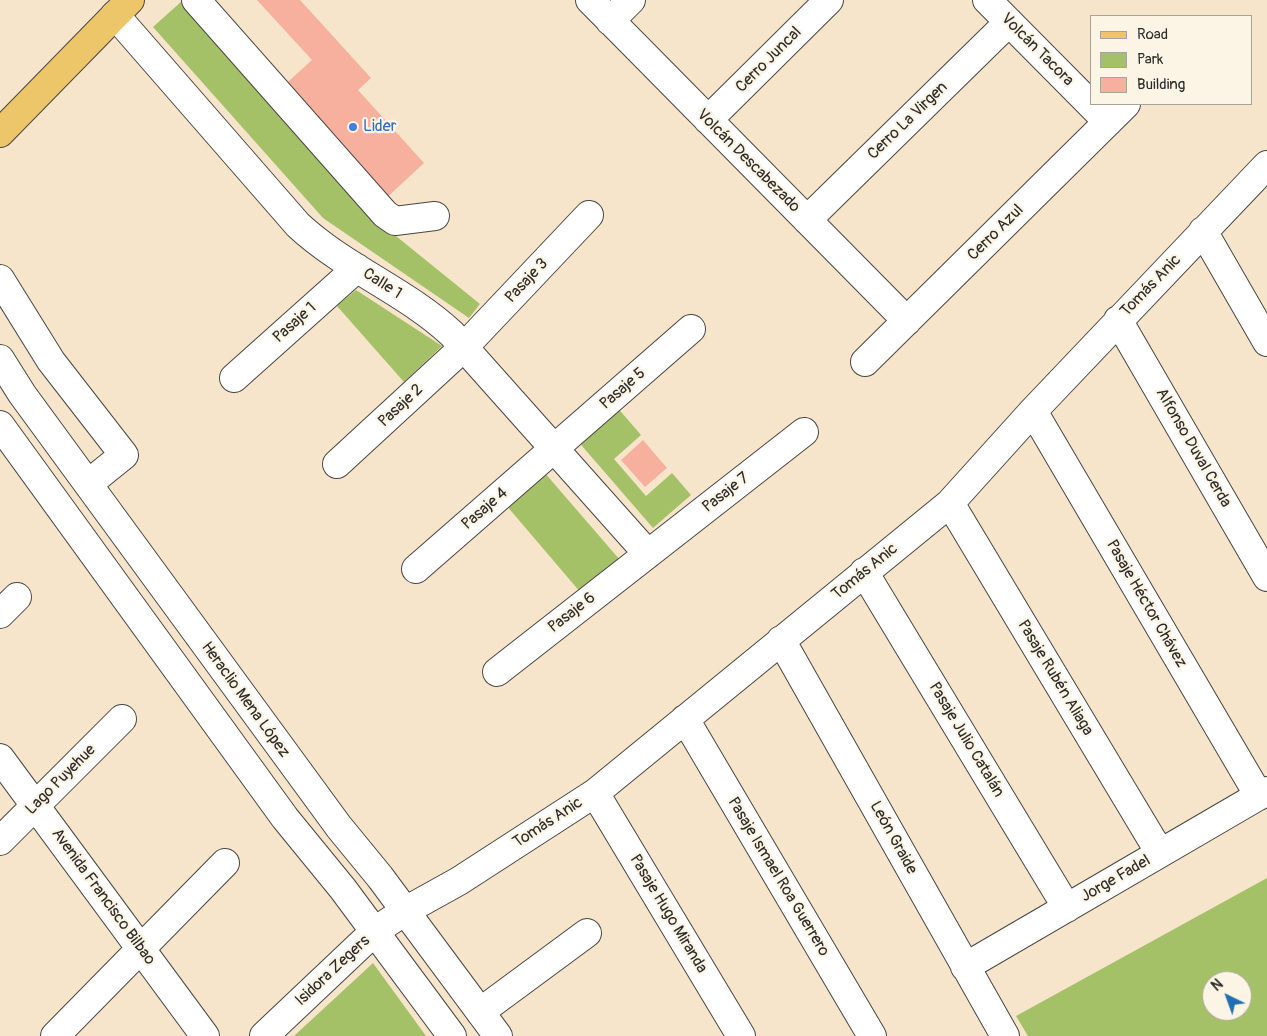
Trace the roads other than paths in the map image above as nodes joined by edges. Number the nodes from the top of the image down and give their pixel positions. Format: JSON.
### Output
{"nodes":[{"id":1,"x":196,"y":0,"type":"edge"},
{"id":2,"x":590,"y":0,"type":"edge"},
{"id":3,"x":631,"y":0,"type":"edge"},
{"id":4,"x":829,"y":0,"type":"edge"},
{"id":5,"x":987,"y":0,"type":"edge"},
{"id":6,"x":123,"y":8,"type":"edge"},
{"id":7,"x":610,"y":21,"type":"junction"},
{"id":8,"x":1009,"y":22,"type":"junction"},
{"id":9,"x":1090,"y":90,"type":"edge"},
{"id":10,"x":1117,"y":113,"type":"edge"},
{"id":11,"x":708,"y":120,"type":"junction"},
{"id":12,"x":0,"y":133,"type":"edge"},
{"id":13,"x":1267,"y":166,"type":"edge"},
{"id":14,"x":589,"y":215,"type":"dead end"},
{"id":15,"x":435,"y":216,"type":"dead end"},
{"id":16,"x":807,"y":220,"type":"junction"},
{"id":17,"x":1203,"y":232,"type":"junction"},
{"id":18,"x":357,"y":268,"type":"junction"},
{"id":19,"x":0,"y":279,"type":"edge"},
{"id":20,"x":1118,"y":320,"type":"junction"},
{"id":21,"x":906,"y":321,"type":"junction"},
{"id":22,"x":691,"y":329,"type":"dead end"},
{"id":23,"x":1267,"y":342,"type":"edge"},
{"id":24,"x":464,"y":347,"type":"junction"},
{"id":25,"x":0,"y":358,"type":"edge"},
{"id":26,"x":866,"y":362,"type":"dead end"},
{"id":27,"x":234,"y":378,"type":"dead end"},
{"id":28,"x":1033,"y":411,"type":"junction"},
{"id":29,"x":0,"y":425,"type":"edge"},
{"id":30,"x":804,"y":432,"type":"dead end"},
{"id":31,"x":554,"y":448,"type":"junction"},
{"id":32,"x":337,"y":464,"type":"dead end"},
{"id":33,"x":88,"y":484,"type":"junction"},
{"id":34,"x":950,"y":503,"type":"junction"},
{"id":35,"x":648,"y":554,"type":"junction"},
{"id":36,"x":416,"y":569,"type":"dead end"},
{"id":37,"x":864,"y":572,"type":"junction"},
{"id":38,"x":1267,"y":577,"type":"edge"},
{"id":39,"x":197,"y":634,"type":"junction"},
{"id":40,"x":781,"y":640,"type":"junction"},
{"id":41,"x":171,"y":661,"type":"junction"},
{"id":42,"x":497,"y":672,"type":"dead end"},
{"id":43,"x":122,"y":719,"type":"dead end"},
{"id":44,"x":685,"y":719,"type":"junction"},
{"id":45,"x":0,"y":758,"type":"edge"},
{"id":46,"x":595,"y":793,"type":"junction"},
{"id":47,"x":1263,"y":794,"type":"edge"},
{"id":48,"x":35,"y":806,"type":"junction"},
{"id":49,"x":0,"y":841,"type":"edge"},
{"id":50,"x":1160,"y":853,"type":"junction"},
{"id":51,"x":225,"y":863,"type":"dead end"},
{"id":52,"x":1067,"y":908,"type":"junction"},
{"id":53,"x":406,"y":911,"type":"junction"},
{"id":54,"x":375,"y":931,"type":"junction"},
{"id":55,"x":587,"y":933,"type":"dead end"},
{"id":56,"x":141,"y":948,"type":"junction"},
{"id":57,"x":965,"y":967,"type":"junction"},
{"id":58,"x":480,"y":1012,"type":"junction"},
{"id":59,"x":55,"y":1036,"type":"edge"},
{"id":60,"x":205,"y":1036,"type":"edge"},
{"id":61,"x":264,"y":1036,"type":"edge"},
{"id":62,"x":452,"y":1036,"type":"edge"},
{"id":63,"x":498,"y":1036,"type":"edge"},
{"id":64,"x":741,"y":1036,"type":"edge"},
{"id":65,"x":872,"y":1036,"type":"edge"},
{"id":66,"x":1005,"y":1036,"type":"edge"}],
"edges":[{"from":1,"to":15,"type":"street"},
{"from":2,"to":7,"type":"street","name":"Volcán Descabezado"},
{"from":3,"to":7,"type":"street"},
{"from":4,"to":11,"type":"street","name":"Cerro Juncal"},
{"from":5,"to":8,"type":"street","name":"Volcán Tacora"},
{"from":6,"to":12,"type":"main road"},
{"from":6,"to":18,"type":"street","name":"Calle 1"},
{"from":7,"to":11,"type":"street","name":"Volcán Descabezado"},
{"from":8,"to":9,"type":"street","name":"Volcán Tacora"},
{"from":8,"to":16,"type":"street","name":"Cerro La Virgen"},
{"from":10,"to":21,"type":"street","name":"Cerro Azul"},
{"from":11,"to":16,"type":"street","name":"Volcán Descabezado"},
{"from":13,"to":17,"type":"street","name":"Tomás Anic"},
{"from":14,"to":24,"type":"street","name":"Pasaje 3"},
{"from":16,"to":21,"type":"street","name":"Volcán Descabezado"},
{"from":17,"to":20,"type":"street","name":"Tomás Anic"},
{"from":17,"to":23,"type":"street"},
{"from":18,"to":24,"type":"street","name":"Calle 1"},
{"from":18,"to":27,"type":"street","name":"Pasaje 1"},
{"from":19,"to":33,"type":"street"},
{"from":20,"to":28,"type":"street","name":"Tomás Anic"},
{"from":20,"to":38,"type":"street","name":"Alfonso Duval Cerda"},
{"from":21,"to":26,"type":"street","name":"Cerro Azul"},
{"from":22,"to":31,"type":"street","name":"Pasaje 5"},
{"from":24,"to":31,"type":"street","name":"Calle 1"},
{"from":24,"to":32,"type":"street","name":"Pasaje 2"},
{"from":25,"to":33,"type":"street","name":"Heraclio Mena López"},
{"from":28,"to":34,"type":"street","name":"Tomás Anic"},
{"from":28,"to":47,"type":"street","name":"Pasaje Héctor Chávez"},
{"from":29,"to":41,"type":"street"},
{"from":30,"to":35,"type":"street","name":"Pasaje 7"},
{"from":31,"to":35,"type":"street","name":"Calle 1"},
{"from":31,"to":36,"type":"street","name":"Pasaje 4"},
{"from":33,"to":39,"type":"street","name":"Heraclio Mena López"},
{"from":34,"to":37,"type":"street","name":"Tomás Anic"},
{"from":34,"to":50,"type":"street","name":"Pasaje Rubén Aliaga"},
{"from":35,"to":42,"type":"street","name":"Pasaje 6"},
{"from":37,"to":40,"type":"street","name":"Tomás Anic"},
{"from":37,"to":52,"type":"street","name":"Pasaje Julio Catalán"},
{"from":39,"to":41,"type":"street"},
{"from":39,"to":53,"type":"street","name":"Heraclio Mena López"},
{"from":40,"to":44,"type":"street","name":"Tomás Anic"},
{"from":40,"to":57,"type":"street","name":"León Graide"},
{"from":41,"to":54,"type":"street"},
{"from":43,"to":48,"type":"street","name":"Lago Puyehue"},
{"from":44,"to":46,"type":"street","name":"Tomás Anic"},
{"from":44,"to":65,"type":"street","name":"Pasaje Ismael Roa Guerrero"},
{"from":45,"to":48,"type":"street","name":"Avenida Francisco Bilbao"},
{"from":46,"to":53,"type":"street","name":"Tomás Anic"},
{"from":46,"to":64,"type":"street","name":"Pasaje Hugo Miranda"},
{"from":47,"to":50,"type":"street","name":"Jorge Fadel"},
{"from":48,"to":49,"type":"street","name":"Lago Puyehue"},
{"from":48,"to":56,"type":"street","name":"Avenida Francisco Bilbao"},
{"from":50,"to":52,"type":"street","name":"Jorge Fadel"},
{"from":51,"to":56,"type":"street"},
{"from":52,"to":57,"type":"street","name":"Jorge Fadel"},
{"from":53,"to":54,"type":"street","name":"Isidora Zegers"},
{"from":53,"to":58,"type":"street","name":"Heraclio Mena López"},
{"from":54,"to":61,"type":"street","name":"Isidora Zegers"},
{"from":54,"to":62,"type":"street"},
{"from":55,"to":58,"type":"street"},
{"from":56,"to":59,"type":"street"},
{"from":56,"to":60,"type":"street","name":"Avenida Francisco Bilbao"},
{"from":57,"to":66,"type":"street","name":"León Graide"},
{"from":58,"to":63,"type":"street","name":"Heraclio Mena López"}]}
